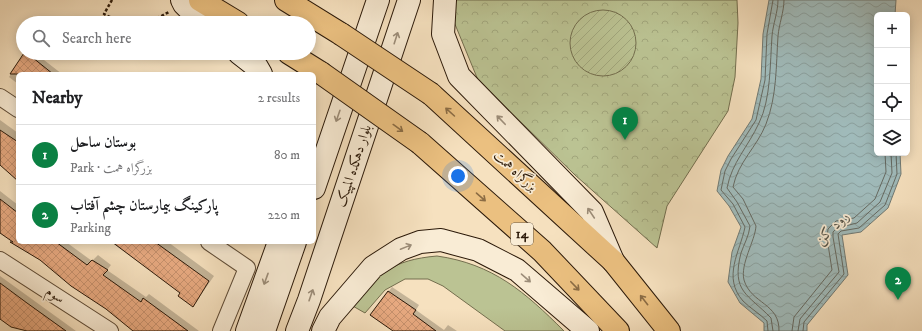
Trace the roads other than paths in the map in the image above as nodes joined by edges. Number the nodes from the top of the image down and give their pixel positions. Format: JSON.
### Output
{"nodes":[{"id":1,"x":286,"y":0,"type":"edge"},
{"id":2,"x":378,"y":0,"type":"edge"},
{"id":3,"x":408,"y":0,"type":"edge"},
{"id":4,"x":445,"y":0,"type":"edge"},
{"id":5,"x":189,"y":1,"type":"edge"},
{"id":6,"x":199,"y":16,"type":"edge"},
{"id":7,"x":222,"y":16,"type":"edge"},
{"id":8,"x":312,"y":16,"type":"edge"},
{"id":9,"x":316,"y":19,"type":"edge"},
{"id":10,"x":248,"y":60,"type":"edge"},
{"id":11,"x":300,"y":60,"type":"edge"},
{"id":12,"x":260,"y":72,"type":"edge"},
{"id":13,"x":0,"y":97,"type":"edge"},
{"id":14,"x":16,"y":108,"type":"edge"},
{"id":15,"x":316,"y":182,"type":"edge"},
{"id":16,"x":212,"y":244,"type":"edge"},
{"id":17,"x":278,"y":244,"type":"edge"},
{"id":18,"x":295,"y":244,"type":"edge"},
{"id":19,"x":0,"y":260,"type":"edge"},
{"id":20,"x":613,"y":261,"type":"junction"},
{"id":21,"x":110,"y":331,"type":"edge"},
{"id":22,"x":221,"y":331,"type":"edge"},
{"id":23,"x":246,"y":331,"type":"edge"},
{"id":24,"x":264,"y":331,"type":"edge"},
{"id":25,"x":297,"y":331,"type":"edge"},
{"id":26,"x":323,"y":331,"type":"edge"},
{"id":27,"x":588,"y":331,"type":"edge"},
{"id":28,"x":618,"y":331,"type":"edge"},
{"id":29,"x":669,"y":331,"type":"edge"}],
"edges":[{"from":8,"to":1,"type":"highway","name":"بزرگراه همت","one_way":true,"bridge":true},
{"from":2,"to":15,"type":"main road","one_way":true},
{"from":25,"to":3,"type":"main road","name":"بلوار دهکده المپیک","one_way":true},
{"from":20,"to":4,"type":"main road","one_way":true},
{"from":5,"to":6,"type":"main road"},
{"from":5,"to":7,"type":"highway"},
{"from":20,"to":9,"type":"highway","name":"بزرگراه همت","one_way":true,"bridge":true},
{"from":10,"to":12,"type":"main road"},
{"from":11,"to":28,"type":"highway","number":"14","one_way":true,"bridge":true},
{"from":13,"to":14,"type":"street"},
{"from":16,"to":22,"type":"street"},
{"from":17,"to":23,"type":"main road","one_way":true},
{"from":18,"to":24,"type":"main road"},
{"from":19,"to":21,"type":"street","name":"سوم"},
{"from":29,"to":20,"type":"highway","name":"بزرگراه همت","one_way":true},
{"from":26,"to":27,"type":"main road","one_way":true}]}
